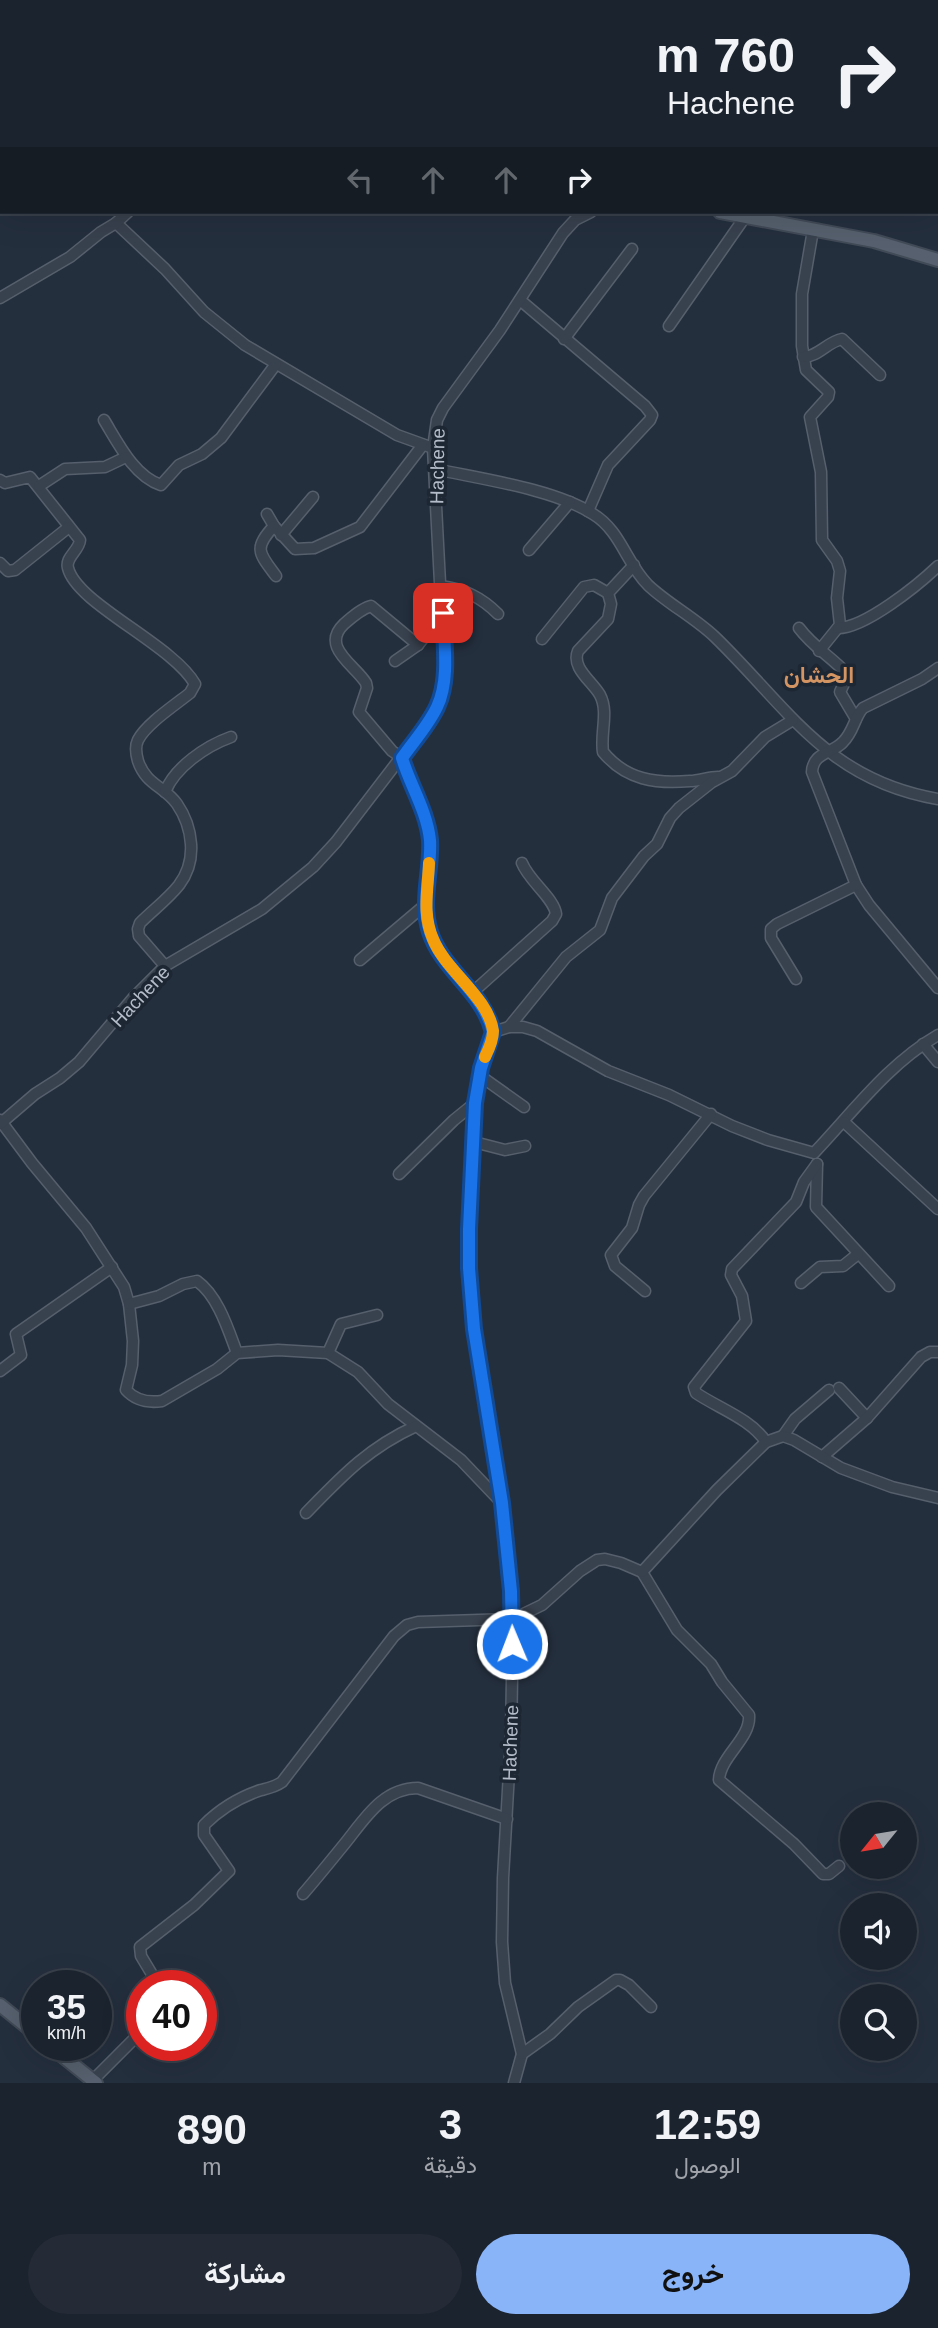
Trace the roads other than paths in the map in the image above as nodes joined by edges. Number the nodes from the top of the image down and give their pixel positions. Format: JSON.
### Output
{"nodes":[{"id":1,"x":126,"y":214,"type":"edge"},
{"id":2,"x":586,"y":214,"type":"edge"},
{"id":3,"x":730,"y":214,"type":"edge"},
{"id":4,"x":745,"y":217,"type":"junction"},
{"id":5,"x":116,"y":223,"type":"junction"},
{"id":6,"x":813,"y":230,"type":"junction"},
{"id":7,"x":632,"y":249,"type":"dead end"},
{"id":8,"x":938,"y":260,"type":"edge"},
{"id":9,"x":0,"y":298,"type":"edge"},
{"id":10,"x":520,"y":300,"type":"junction"},
{"id":11,"x":669,"y":326,"type":"dead end"},
{"id":12,"x":564,"y":339,"type":"junction"},
{"id":13,"x":803,"y":356,"type":"junction"},
{"id":14,"x":276,"y":364,"type":"junction"},
{"id":15,"x":880,"y":375,"type":"dead end"},
{"id":16,"x":104,"y":420,"type":"dead end"},
{"id":17,"x":422,"y":446,"type":"junction"},
{"id":18,"x":433,"y":448,"type":"junction"},
{"id":19,"x":126,"y":457,"type":"junction"},
{"id":20,"x":435,"y":469,"type":"junction"},
{"id":21,"x":0,"y":480,"type":"edge"},
{"id":22,"x":39,"y":486,"type":"junction"},
{"id":23,"x":313,"y":497,"type":"dead end"},
{"id":24,"x":570,"y":502,"type":"junction"},
{"id":25,"x":588,"y":511,"type":"junction"},
{"id":26,"x":267,"y":514,"type":"dead end"},
{"id":27,"x":69,"y":527,"type":"junction"},
{"id":28,"x":278,"y":531,"type":"junction"},
{"id":29,"x":529,"y":550,"type":"dead end"},
{"id":30,"x":0,"y":563,"type":"edge"},
{"id":31,"x":634,"y":565,"type":"junction"},
{"id":32,"x":938,"y":566,"type":"edge"},
{"id":33,"x":276,"y":576,"type":"dead end"},
{"id":34,"x":440,"y":586,"type":"junction"},
{"id":35,"x":608,"y":593,"type":"junction"},
{"id":36,"x":443,"y":613,"type":"junction"},
{"id":37,"x":498,"y":614,"type":"dead end"},
{"id":38,"x":799,"y":628,"type":"dead end"},
{"id":39,"x":838,"y":628,"type":"junction"},
{"id":40,"x":542,"y":639,"type":"dead end"},
{"id":41,"x":418,"y":645,"type":"junction"},
{"id":42,"x":819,"y":651,"type":"junction"},
{"id":43,"x":395,"y":661,"type":"dead end"},
{"id":44,"x":938,"y":668,"type":"edge"},
{"id":45,"x":856,"y":719,"type":"junction"},
{"id":46,"x":793,"y":720,"type":"junction"},
{"id":47,"x":231,"y":737,"type":"dead end"},
{"id":48,"x":828,"y":750,"type":"junction"},
{"id":49,"x":402,"y":758,"type":"junction"},
{"id":50,"x":722,"y":777,"type":"junction"},
{"id":51,"x":164,"y":792,"type":"junction"},
{"id":52,"x":938,"y":799,"type":"edge"},
{"id":53,"x":522,"y":863,"type":"dead end"},
{"id":54,"x":856,"y":885,"type":"junction"},
{"id":55,"x":425,"y":905,"type":"junction"},
{"id":56,"x":360,"y":960,"type":"dead end"},
{"id":57,"x":165,"y":966,"type":"junction"},
{"id":58,"x":796,"y":979,"type":"dead end"},
{"id":59,"x":938,"y":988,"type":"edge"},
{"id":60,"x":473,"y":992,"type":"junction"},
{"id":61,"x":509,"y":1027,"type":"junction"},
{"id":62,"x":493,"y":1032,"type":"junction"},
{"id":63,"x":938,"y":1035,"type":"edge"},
{"id":64,"x":923,"y":1044,"type":"junction"},
{"id":65,"x":938,"y":1062,"type":"edge"},
{"id":66,"x":479,"y":1075,"type":"junction"},
{"id":67,"x":475,"y":1103,"type":"junction"},
{"id":68,"x":524,"y":1107,"type":"dead end"},
{"id":69,"x":711,"y":1114,"type":"junction"},
{"id":70,"x":1,"y":1122,"type":"edge"},
{"id":71,"x":844,"y":1122,"type":"junction"},
{"id":72,"x":474,"y":1142,"type":"junction"},
{"id":73,"x":525,"y":1146,"type":"dead end"},
{"id":74,"x":814,"y":1153,"type":"junction"},
{"id":75,"x":817,"y":1164,"type":"junction"},
{"id":76,"x":399,"y":1174,"type":"dead end"},
{"id":77,"x":938,"y":1209,"type":"edge"},
{"id":78,"x":858,"y":1254,"type":"junction"},
{"id":79,"x":112,"y":1267,"type":"junction"},
{"id":80,"x":801,"y":1283,"type":"dead end"},
{"id":81,"x":889,"y":1286,"type":"dead end"},
{"id":82,"x":645,"y":1291,"type":"dead end"},
{"id":83,"x":129,"y":1304,"type":"junction"},
{"id":84,"x":377,"y":1315,"type":"dead end"},
{"id":85,"x":938,"y":1352,"type":"edge"},
{"id":86,"x":237,"y":1353,"type":"junction"},
{"id":87,"x":328,"y":1353,"type":"junction"},
{"id":88,"x":0,"y":1371,"type":"edge"},
{"id":89,"x":867,"y":1418,"type":"junction"},
{"id":90,"x":416,"y":1426,"type":"junction"},
{"id":91,"x":783,"y":1436,"type":"junction"},
{"id":92,"x":766,"y":1441,"type":"junction"},
{"id":93,"x":822,"y":1457,"type":"junction"},
{"id":94,"x":938,"y":1498,"type":"edge"},
{"id":95,"x":502,"y":1503,"type":"junction"},
{"id":96,"x":306,"y":1513,"type":"dead end"},
{"id":97,"x":642,"y":1572,"type":"junction"},
{"id":98,"x":513,"y":1619,"type":"junction"},
{"id":99,"x":507,"y":1819,"type":"junction"},
{"id":100,"x":839,"y":1867,"type":"dead end"},
{"id":101,"x":303,"y":1894,"type":"dead end"},
{"id":102,"x":149,"y":1970,"type":"edge"},
{"id":103,"x":0,"y":2005,"type":"edge"},
{"id":104,"x":651,"y":2007,"type":"dead end"},
{"id":105,"x":21,"y":2022,"type":"edge"},
{"id":106,"x":126,"y":2048,"type":"edge"},
{"id":107,"x":522,"y":2054,"type":"junction"},
{"id":108,"x":68,"y":2061,"type":"edge"},
{"id":109,"x":94,"y":2082,"type":"edge"},
{"id":110,"x":514,"y":2083,"type":"edge"}],
"edges":[{"from":1,"to":5,"type":"street"},
{"from":2,"to":10,"type":"street","name":"Hachene"},
{"from":3,"to":4,"type":"main road"},
{"from":4,"to":6,"type":"main road"},
{"from":4,"to":11,"type":"street"},
{"from":5,"to":9,"type":"street"},
{"from":5,"to":14,"type":"street"},
{"from":6,"to":8,"type":"main road"},
{"from":6,"to":13,"type":"street"},
{"from":7,"to":12,"type":"street"},
{"from":10,"to":12,"type":"street"},
{"from":10,"to":18,"type":"street","name":"Hachene"},
{"from":12,"to":25,"type":"street"},
{"from":13,"to":15,"type":"street"},
{"from":13,"to":39,"type":"street"},
{"from":14,"to":17,"type":"street"},
{"from":14,"to":19,"type":"street"},
{"from":16,"to":19,"type":"street"},
{"from":17,"to":18,"type":"street"},
{"from":17,"to":28,"type":"street"},
{"from":18,"to":20,"type":"street","name":"Hachene"},
{"from":19,"to":22,"type":"street"},
{"from":20,"to":24,"type":"street"},
{"from":20,"to":34,"type":"street","name":"Hachene"},
{"from":21,"to":22,"type":"street"},
{"from":22,"to":27,"type":"street"},
{"from":23,"to":28,"type":"street"},
{"from":24,"to":25,"type":"street"},
{"from":24,"to":29,"type":"street"},
{"from":25,"to":31,"type":"street"},
{"from":26,"to":28,"type":"street"},
{"from":27,"to":30,"type":"street"},
{"from":27,"to":51,"type":"street"},
{"from":28,"to":33,"type":"street"},
{"from":31,"to":35,"type":"street"},
{"from":31,"to":46,"type":"street"},
{"from":32,"to":39,"type":"street"},
{"from":34,"to":36,"type":"street","name":"Hachene"},
{"from":34,"to":37,"type":"street"},
{"from":35,"to":40,"type":"street"},
{"from":35,"to":50,"type":"street"},
{"from":36,"to":41,"type":"street"},
{"from":36,"to":49,"type":"street","name":"Hachene"},
{"from":38,"to":42,"type":"street"},
{"from":39,"to":42,"type":"street"},
{"from":41,"to":43,"type":"street"},
{"from":41,"to":49,"type":"street"},
{"from":42,"to":45,"type":"street"},
{"from":44,"to":45,"type":"street"},
{"from":45,"to":48,"type":"street"},
{"from":46,"to":48,"type":"street"},
{"from":46,"to":50,"type":"street"},
{"from":47,"to":51,"type":"street"},
{"from":48,"to":52,"type":"street"},
{"from":48,"to":54,"type":"street"},
{"from":49,"to":55,"type":"street"},
{"from":49,"to":57,"type":"street","name":"Hachene"},
{"from":50,"to":61,"type":"street"},
{"from":51,"to":57,"type":"street"},
{"from":53,"to":60,"type":"street"},
{"from":54,"to":58,"type":"street"},
{"from":54,"to":59,"type":"street"},
{"from":55,"to":56,"type":"street"},
{"from":55,"to":60,"type":"street"},
{"from":57,"to":70,"type":"street","name":"Hachene"},
{"from":60,"to":62,"type":"street"},
{"from":61,"to":62,"type":"street"},
{"from":61,"to":69,"type":"street"},
{"from":62,"to":66,"type":"street","name":"Hachene"},
{"from":63,"to":64,"type":"street"},
{"from":64,"to":65,"type":"street"},
{"from":64,"to":71,"type":"street"},
{"from":66,"to":67,"type":"street","name":"Hachene"},
{"from":66,"to":68,"type":"street"},
{"from":67,"to":72,"type":"street","name":"Hachene"},
{"from":67,"to":76,"type":"street"},
{"from":69,"to":74,"type":"street"},
{"from":69,"to":82,"type":"street"},
{"from":70,"to":79,"type":"street"},
{"from":71,"to":74,"type":"street"},
{"from":71,"to":77,"type":"street"},
{"from":72,"to":73,"type":"street"},
{"from":72,"to":95,"type":"street","name":"Hachene"},
{"from":74,"to":75,"type":"street"},
{"from":75,"to":78,"type":"street"},
{"from":75,"to":92,"type":"street"},
{"from":78,"to":80,"type":"street"},
{"from":78,"to":81,"type":"street"},
{"from":79,"to":83,"type":"street"},
{"from":79,"to":88,"type":"street"},
{"from":83,"to":86,"type":"street"},
{"from":83,"to":86,"type":"street"},
{"from":84,"to":87,"type":"street"},
{"from":85,"to":89,"type":"street"},
{"from":86,"to":87,"type":"street"},
{"from":87,"to":90,"type":"street"},
{"from":89,"to":91,"type":"street"},
{"from":89,"to":93,"type":"street"},
{"from":90,"to":95,"type":"street"},
{"from":90,"to":96,"type":"street"},
{"from":91,"to":92,"type":"street"},
{"from":91,"to":93,"type":"street"},
{"from":92,"to":97,"type":"street"},
{"from":93,"to":94,"type":"street"},
{"from":95,"to":98,"type":"street","name":"Hachene"},
{"from":97,"to":98,"type":"street"},
{"from":97,"to":100,"type":"street"},
{"from":98,"to":99,"type":"street","name":"Hachene"},
{"from":98,"to":102,"type":"street"},
{"from":99,"to":101,"type":"street"},
{"from":99,"to":107,"type":"street","name":"Hachene"},
{"from":103,"to":105,"type":"main road"},
{"from":104,"to":107,"type":"street"},
{"from":106,"to":109,"type":"street"},
{"from":107,"to":110,"type":"street","name":"Hachene"},
{"from":108,"to":109,"type":"main road"}]}
